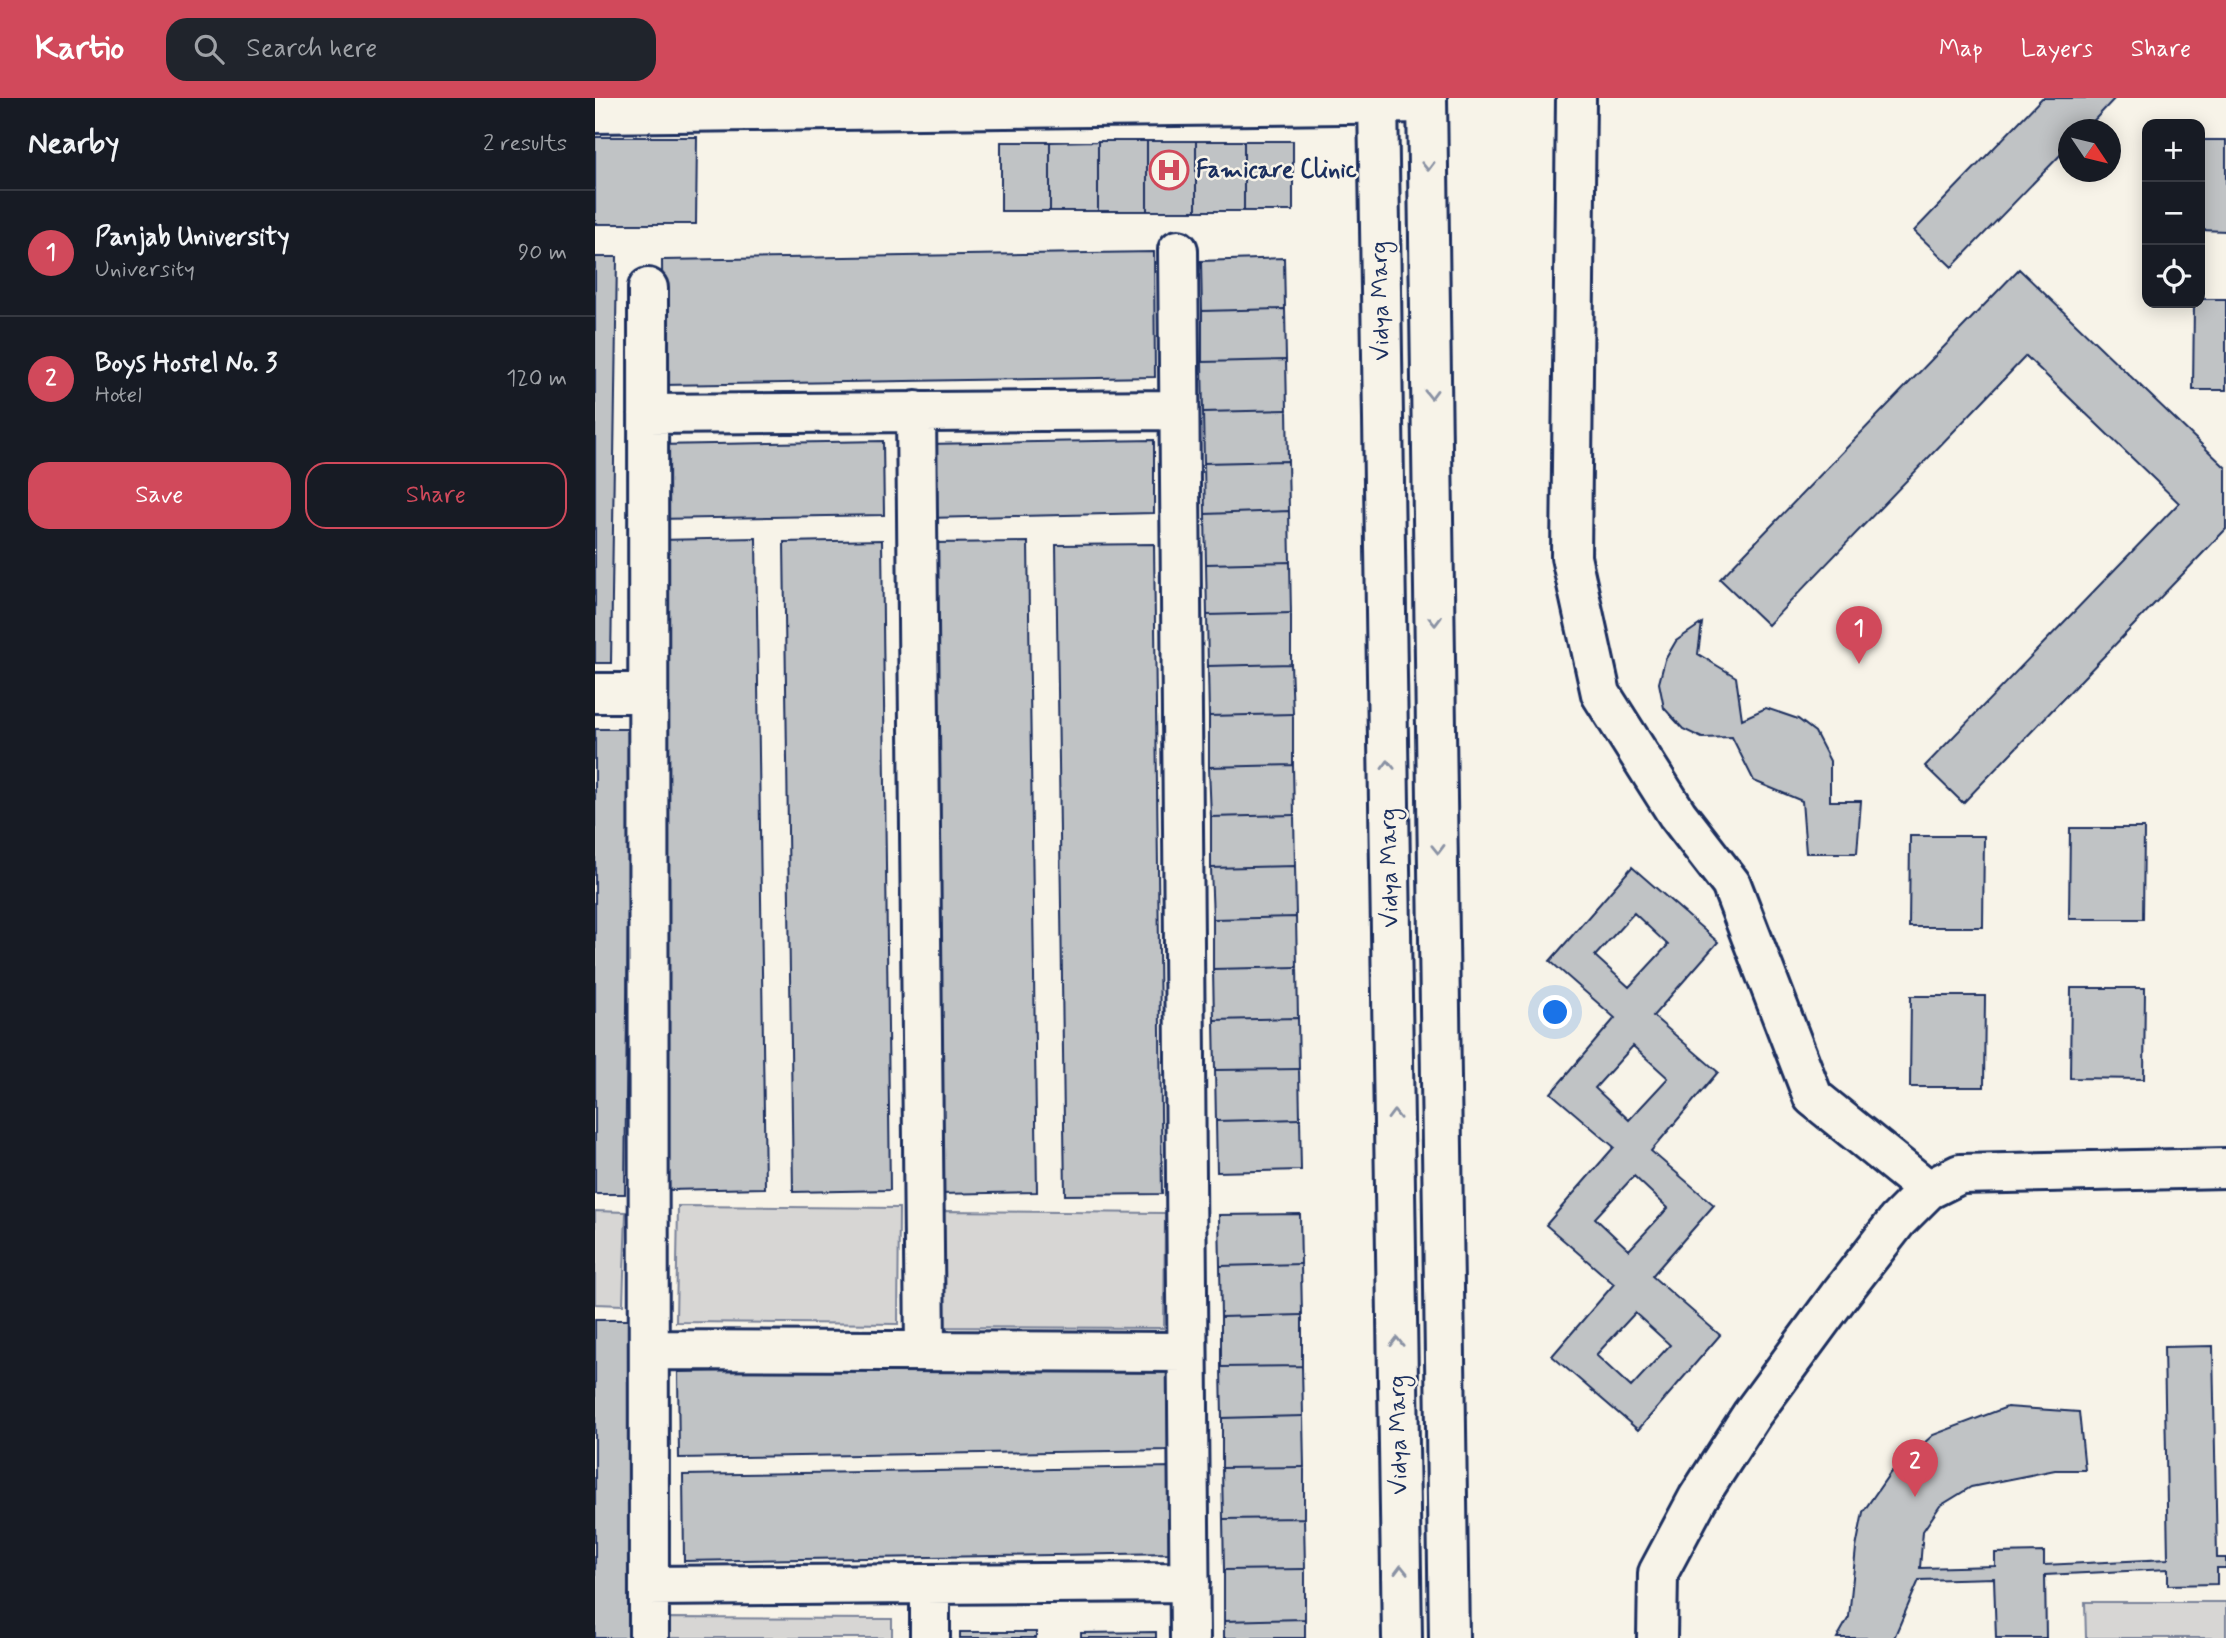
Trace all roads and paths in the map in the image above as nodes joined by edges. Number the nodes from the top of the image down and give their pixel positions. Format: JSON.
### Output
{"nodes":[{"id":1,"x":1576,"y":98,"type":"edge"},
{"id":2,"x":1427,"y":100,"type":"edge"},
{"id":3,"x":1378,"y":101,"type":"edge"},
{"id":4,"x":610,"y":108,"type":"edge"},
{"id":5,"x":1178,"y":250,"type":"dead end"},
{"id":6,"x":648,"y":288,"type":"dead end"},
{"id":7,"x":1179,"y":410,"type":"junction"},
{"id":8,"x":916,"y":411,"type":"junction"},
{"id":9,"x":648,"y":414,"type":"junction"},
{"id":10,"x":595,"y":693,"type":"edge"},
{"id":11,"x":648,"y":694,"type":"junction"},
{"id":12,"x":2226,"y":1168,"type":"edge"},
{"id":13,"x":1928,"y":1190,"type":"junction"},
{"id":14,"x":649,"y":1350,"type":"junction"},
{"id":15,"x":925,"y":1351,"type":"junction"},
{"id":16,"x":1187,"y":1352,"type":"junction"},
{"id":17,"x":1190,"y":1582,"type":"junction"},
{"id":18,"x":930,"y":1585,"type":"junction"},
{"id":19,"x":649,"y":1586,"type":"junction"},
{"id":20,"x":649,"y":1638,"type":"edge"},
{"id":21,"x":930,"y":1638,"type":"edge"},
{"id":22,"x":1190,"y":1638,"type":"edge"},
{"id":23,"x":1402,"y":1638,"type":"edge"},
{"id":24,"x":1449,"y":1638,"type":"edge"},
{"id":25,"x":1657,"y":1638,"type":"edge"}],
"edges":[{"from":1,"to":13,"type":"street"},
{"from":2,"to":3,"type":"street"},
{"from":2,"to":24,"type":"street","name":"Vidya Marg","one_way":true},
{"from":3,"to":4,"type":"street"},
{"from":23,"to":3,"type":"street","name":"Vidya Marg","one_way":true},
{"from":5,"to":7,"type":"street"},
{"from":6,"to":9,"type":"street"},
{"from":7,"to":8,"type":"street"},
{"from":7,"to":16,"type":"street"},
{"from":8,"to":9,"type":"street"},
{"from":8,"to":15,"type":"street"},
{"from":9,"to":11,"type":"street"},
{"from":10,"to":11,"type":"street"},
{"from":11,"to":14,"type":"street"},
{"from":12,"to":13,"type":"street"},
{"from":13,"to":25,"type":"street"},
{"from":14,"to":15,"type":"street"},
{"from":14,"to":19,"type":"street"},
{"from":15,"to":16,"type":"street"},
{"from":16,"to":17,"type":"street"},
{"from":17,"to":18,"type":"street"},
{"from":17,"to":22,"type":"street"},
{"from":18,"to":19,"type":"street"},
{"from":18,"to":21,"type":"street"},
{"from":19,"to":20,"type":"street"}]}
